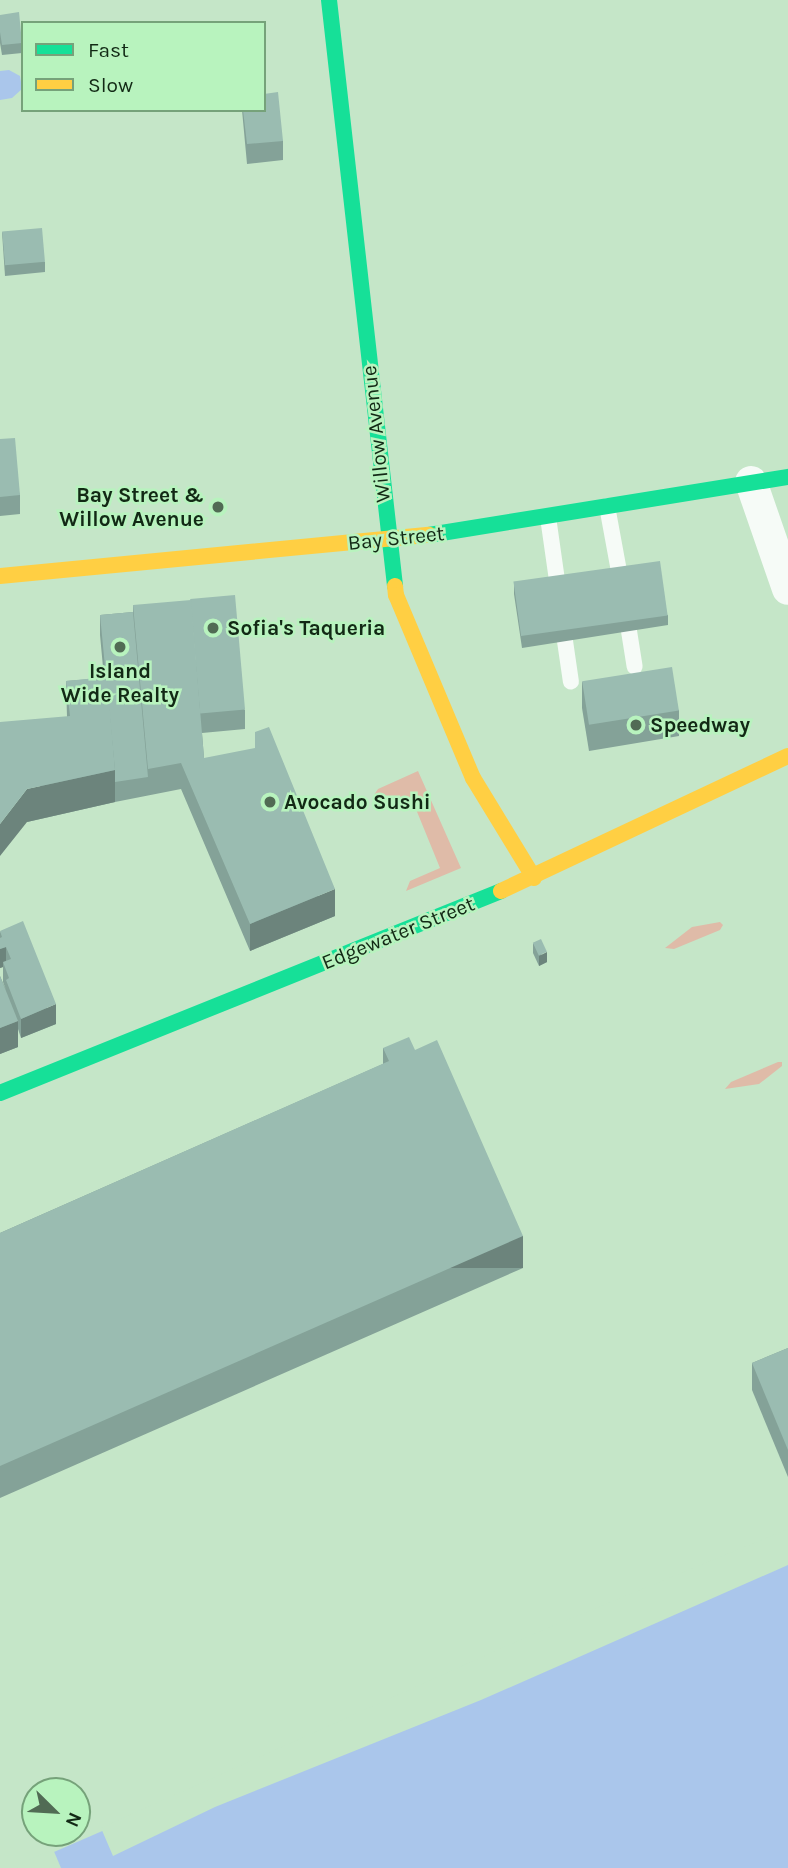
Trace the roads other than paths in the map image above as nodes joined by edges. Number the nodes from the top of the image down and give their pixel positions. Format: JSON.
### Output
{"nodes":[{"id":1,"x":329,"y":0,"type":"edge"},
{"id":2,"x":788,"y":477,"type":"edge"},
{"id":3,"x":751,"y":482,"type":"junction"},
{"id":4,"x":607,"y":506,"type":"junction"},
{"id":5,"x":548,"y":516,"type":"junction"},
{"id":6,"x":388,"y":539,"type":"junction"},
{"id":7,"x":0,"y":576,"type":"edge"},
{"id":8,"x":620,"y":577,"type":"edge"},
{"id":9,"x":558,"y":587,"type":"edge"},
{"id":10,"x":788,"y":589,"type":"edge"},
{"id":11,"x":629,"y":631,"type":"edge"},
{"id":12,"x":565,"y":641,"type":"edge"},
{"id":13,"x":635,"y":667,"type":"dead end"},
{"id":14,"x":570,"y":682,"type":"dead end"},
{"id":15,"x":788,"y":756,"type":"edge"},
{"id":16,"x":534,"y":878,"type":"junction"},
{"id":17,"x":0,"y":1093,"type":"edge"}],
"edges":[{"from":1,"to":6,"type":"street","name":"Willow Avenue"},
{"from":2,"to":3,"type":"street","name":"Bay Street"},
{"from":3,"to":4,"type":"street","name":"Bay Street"},
{"from":3,"to":10,"type":"street"},
{"from":4,"to":5,"type":"street","name":"Bay Street"},
{"from":4,"to":8,"type":"lane"},
{"from":5,"to":6,"type":"street","name":"Bay Street"},
{"from":5,"to":9,"type":"lane"},
{"from":6,"to":7,"type":"street","name":"Bay Street"},
{"from":6,"to":16,"type":"street","name":"Willow Avenue"},
{"from":11,"to":13,"type":"lane"},
{"from":12,"to":14,"type":"lane"},
{"from":15,"to":16,"type":"street","name":"Edgewater Street"},
{"from":16,"to":17,"type":"street","name":"Edgewater Street"}]}
